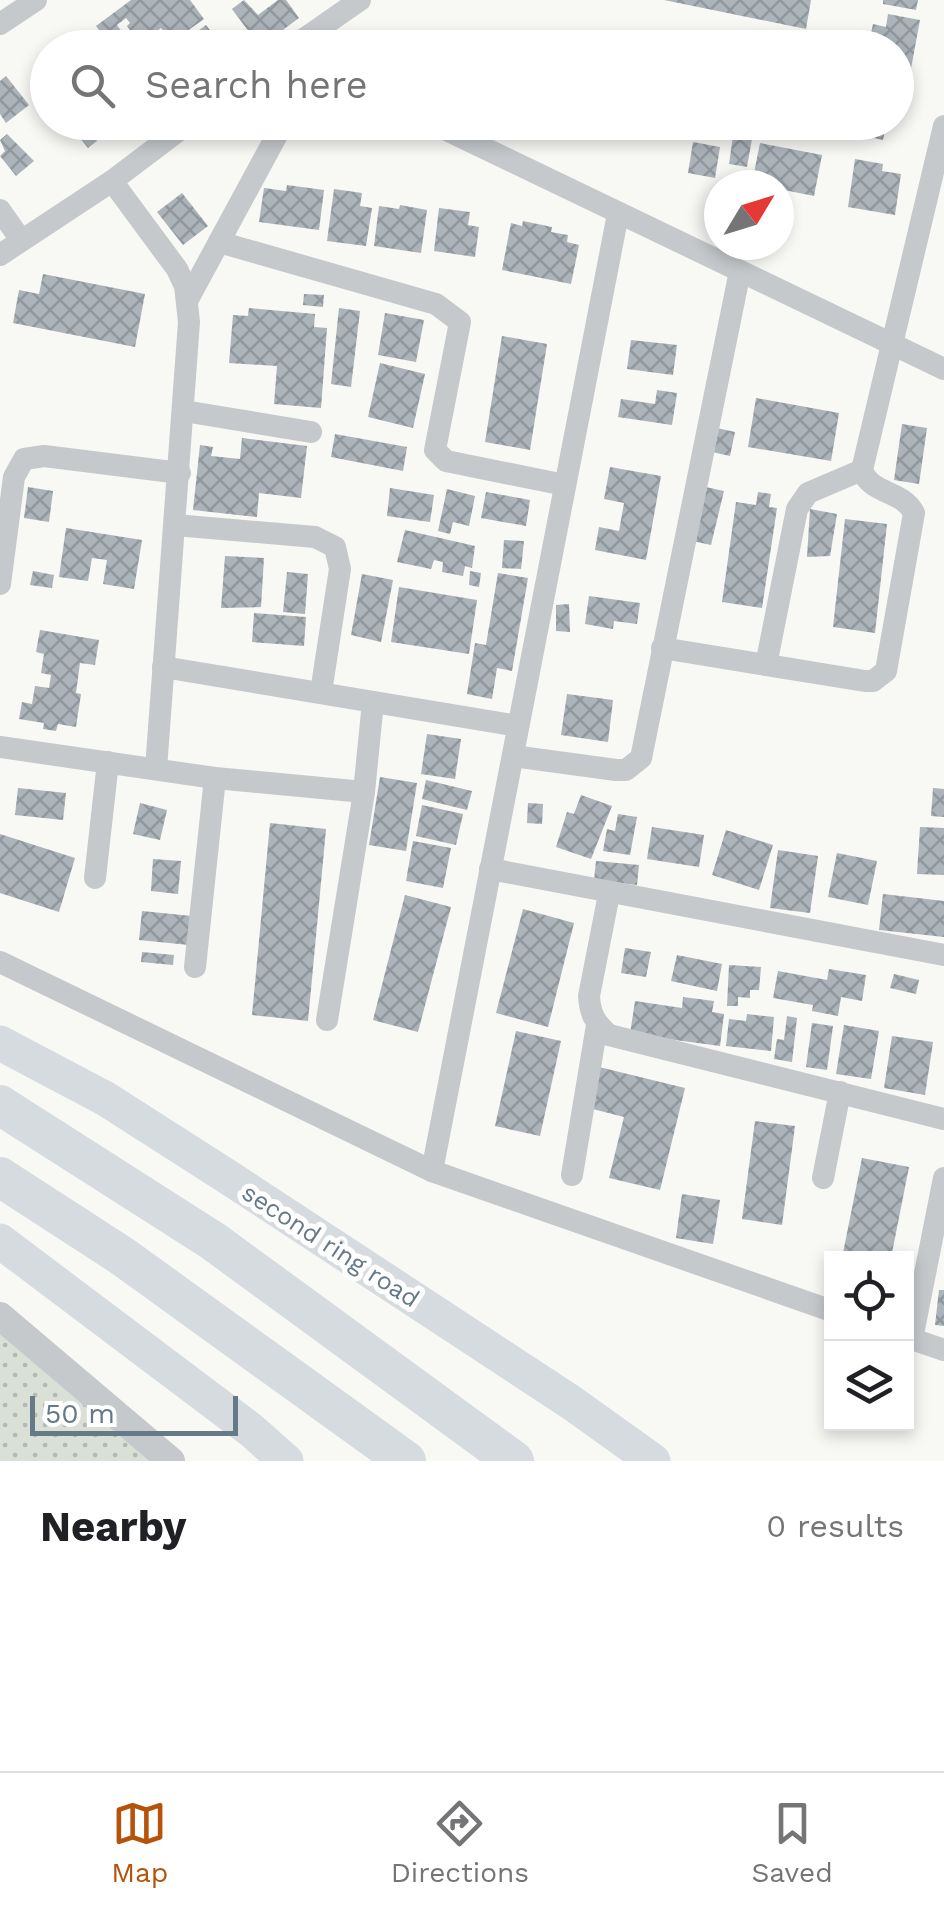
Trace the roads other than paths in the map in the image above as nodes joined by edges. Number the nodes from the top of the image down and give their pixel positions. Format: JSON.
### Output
{"nodes":[{"id":1,"x":36,"y":0,"type":"edge"},
{"id":2,"x":360,"y":0,"type":"edge"},
{"id":3,"x":0,"y":24,"type":"edge"},
{"id":4,"x":317,"y":30,"type":"edge"},
{"id":5,"x":944,"y":126,"type":"edge"},
{"id":6,"x":166,"y":140,"type":"edge"},
{"id":7,"x":274,"y":140,"type":"edge"},
{"id":8,"x":467,"y":140,"type":"edge"},
{"id":9,"x":942,"y":151,"type":"edge"},
{"id":10,"x":112,"y":181,"type":"junction"},
{"id":11,"x":0,"y":210,"type":"edge"},
{"id":12,"x":618,"y":214,"type":"junction"},
{"id":13,"x":21,"y":240,"type":"junction"},
{"id":14,"x":218,"y":242,"type":"junction"},
{"id":15,"x":0,"y":254,"type":"edge"},
{"id":16,"x":740,"y":271,"type":"junction"},
{"id":17,"x":187,"y":301,"type":"junction"},
{"id":18,"x":892,"y":343,"type":"junction"},
{"id":19,"x":944,"y":369,"type":"edge"},
{"id":20,"x":184,"y":411,"type":"junction"},
{"id":21,"x":311,"y":432,"type":"dead end"},
{"id":22,"x":862,"y":470,"type":"junction"},
{"id":23,"x":180,"y":473,"type":"junction"},
{"id":24,"x":7,"y":476,"type":"edge"},
{"id":25,"x":565,"y":486,"type":"junction"},
{"id":26,"x":175,"y":525,"type":"junction"},
{"id":27,"x":0,"y":584,"type":"edge"},
{"id":28,"x":662,"y":648,"type":"junction"},
{"id":29,"x":766,"y":665,"type":"junction"},
{"id":30,"x":163,"y":667,"type":"junction"},
{"id":31,"x":321,"y":692,"type":"junction"},
{"id":32,"x":373,"y":702,"type":"junction"},
{"id":33,"x":518,"y":726,"type":"junction"},
{"id":34,"x":0,"y":747,"type":"edge"},
{"id":35,"x":513,"y":756,"type":"junction"},
{"id":36,"x":108,"y":762,"type":"junction"},
{"id":37,"x":156,"y":769,"type":"junction"},
{"id":38,"x":214,"y":778,"type":"junction"},
{"id":39,"x":364,"y":792,"type":"junction"},
{"id":40,"x":490,"y":869,"type":"junction"},
{"id":41,"x":96,"y":878,"type":"dead end"},
{"id":42,"x":609,"y":894,"type":"junction"},
{"id":43,"x":944,"y":955,"type":"edge"},
{"id":44,"x":0,"y":962,"type":"edge"},
{"id":45,"x":196,"y":967,"type":"dead end"},
{"id":46,"x":327,"y":1020,"type":"dead end"},
{"id":47,"x":596,"y":1024,"type":"junction"},
{"id":48,"x":0,"y":1043,"type":"edge"},
{"id":49,"x":840,"y":1092,"type":"junction"},
{"id":50,"x":0,"y":1105,"type":"edge"},
{"id":51,"x":944,"y":1118,"type":"edge"},
{"id":52,"x":432,"y":1171,"type":"junction"},
{"id":53,"x":572,"y":1175,"type":"dead end"},
{"id":54,"x":0,"y":1177,"type":"edge"},
{"id":55,"x":823,"y":1178,"type":"dead end"},
{"id":56,"x":944,"y":1178,"type":"edge"},
{"id":57,"x":0,"y":1240,"type":"edge"},
{"id":58,"x":936,"y":1258,"type":"edge"},
{"id":59,"x":824,"y":1308,"type":"edge"},
{"id":60,"x":0,"y":1316,"type":"edge"},
{"id":61,"x":914,"y":1326,"type":"edge"},
{"id":62,"x":914,"y":1339,"type":"edge"},
{"id":63,"x":944,"y":1350,"type":"edge"},
{"id":64,"x":170,"y":1461,"type":"edge"},
{"id":65,"x":286,"y":1461,"type":"edge"},
{"id":66,"x":406,"y":1461,"type":"edge"},
{"id":67,"x":514,"y":1461,"type":"edge"},
{"id":68,"x":653,"y":1461,"type":"edge"}],
"edges":[{"from":1,"to":3,"type":"street"},
{"from":2,"to":4,"type":"street"},
{"from":5,"to":9,"type":"street"},
{"from":6,"to":10,"type":"street"},
{"from":7,"to":14,"type":"street"},
{"from":8,"to":12,"type":"street"},
{"from":9,"to":18,"type":"street"},
{"from":10,"to":13,"type":"street"},
{"from":10,"to":17,"type":"street"},
{"from":11,"to":13,"type":"street"},
{"from":12,"to":16,"type":"street"},
{"from":12,"to":25,"type":"street"},
{"from":13,"to":15,"type":"street"},
{"from":14,"to":17,"type":"street"},
{"from":14,"to":25,"type":"street"},
{"from":16,"to":18,"type":"street"},
{"from":16,"to":28,"type":"street"},
{"from":17,"to":20,"type":"street"},
{"from":18,"to":19,"type":"street"},
{"from":18,"to":22,"type":"street"},
{"from":20,"to":21,"type":"street"},
{"from":20,"to":23,"type":"street"},
{"from":22,"to":29,"type":"street"},
{"from":22,"to":29,"type":"street"},
{"from":23,"to":24,"type":"street"},
{"from":23,"to":26,"type":"street"},
{"from":24,"to":27,"type":"street"},
{"from":25,"to":33,"type":"street"},
{"from":26,"to":30,"type":"street"},
{"from":26,"to":31,"type":"street"},
{"from":28,"to":29,"type":"street"},
{"from":28,"to":35,"type":"street"},
{"from":30,"to":31,"type":"street"},
{"from":30,"to":37,"type":"street"},
{"from":31,"to":32,"type":"street"},
{"from":32,"to":33,"type":"street"},
{"from":32,"to":39,"type":"street"},
{"from":33,"to":35,"type":"street"},
{"from":34,"to":36,"type":"street"},
{"from":35,"to":40,"type":"street"},
{"from":36,"to":37,"type":"street"},
{"from":36,"to":41,"type":"street"},
{"from":37,"to":38,"type":"street"},
{"from":38,"to":39,"type":"street"},
{"from":38,"to":45,"type":"street"},
{"from":39,"to":46,"type":"street"},
{"from":40,"to":42,"type":"street"},
{"from":40,"to":52,"type":"street"},
{"from":42,"to":43,"type":"street"},
{"from":42,"to":47,"type":"street"},
{"from":44,"to":52,"type":"street"},
{"from":47,"to":49,"type":"street"},
{"from":47,"to":53,"type":"street"},
{"from":48,"to":68,"type":"main road","name":"second ring road"},
{"from":49,"to":51,"type":"street"},
{"from":49,"to":55,"type":"street"},
{"from":50,"to":67,"type":"highway"},
{"from":52,"to":59,"type":"street"},
{"from":54,"to":66,"type":"highway"},
{"from":56,"to":58,"type":"street"},
{"from":57,"to":65,"type":"main road"},
{"from":58,"to":61,"type":"street"},
{"from":60,"to":64,"type":"street"},
{"from":62,"to":63,"type":"street"}]}
